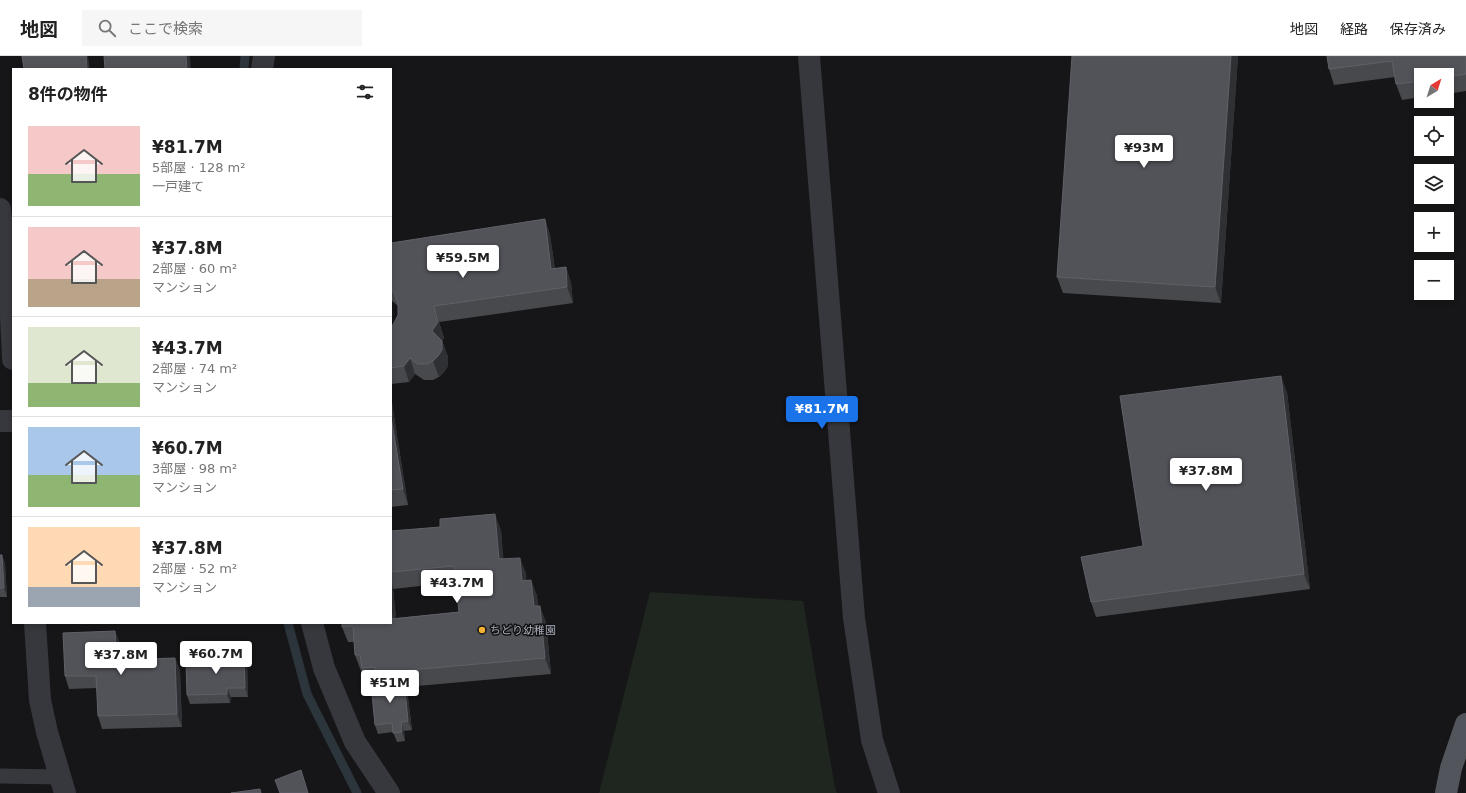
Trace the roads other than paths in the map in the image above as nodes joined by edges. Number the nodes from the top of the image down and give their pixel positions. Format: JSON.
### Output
{"nodes":[{"id":1,"x":264,"y":56,"type":"edge"},
{"id":2,"x":809,"y":56,"type":"edge"},
{"id":3,"x":262,"y":68,"type":"edge"},
{"id":4,"x":0,"y":209,"type":"edge"},
{"id":5,"x":12,"y":338,"type":"edge"},
{"id":6,"x":0,"y":421,"type":"edge"},
{"id":7,"x":12,"y":421,"type":"edge"},
{"id":8,"x":35,"y":624,"type":"edge"},
{"id":9,"x":312,"y":624,"type":"edge"},
{"id":10,"x":1466,"y":724,"type":"edge"},
{"id":11,"x":0,"y":776,"type":"edge"},
{"id":12,"x":63,"y":785,"type":"edge"},
{"id":13,"x":389,"y":793,"type":"edge"},
{"id":14,"x":889,"y":793,"type":"edge"},
{"id":15,"x":1446,"y":793,"type":"edge"}],
"edges":[{"from":1,"to":3,"type":"street"},
{"from":2,"to":14,"type":"street"},
{"from":4,"to":5,"type":"street"},
{"from":6,"to":7,"type":"street"},
{"from":8,"to":12,"type":"street"},
{"from":9,"to":13,"type":"street"},
{"from":10,"to":15,"type":"main road"},
{"from":11,"to":12,"type":"lane"}]}
